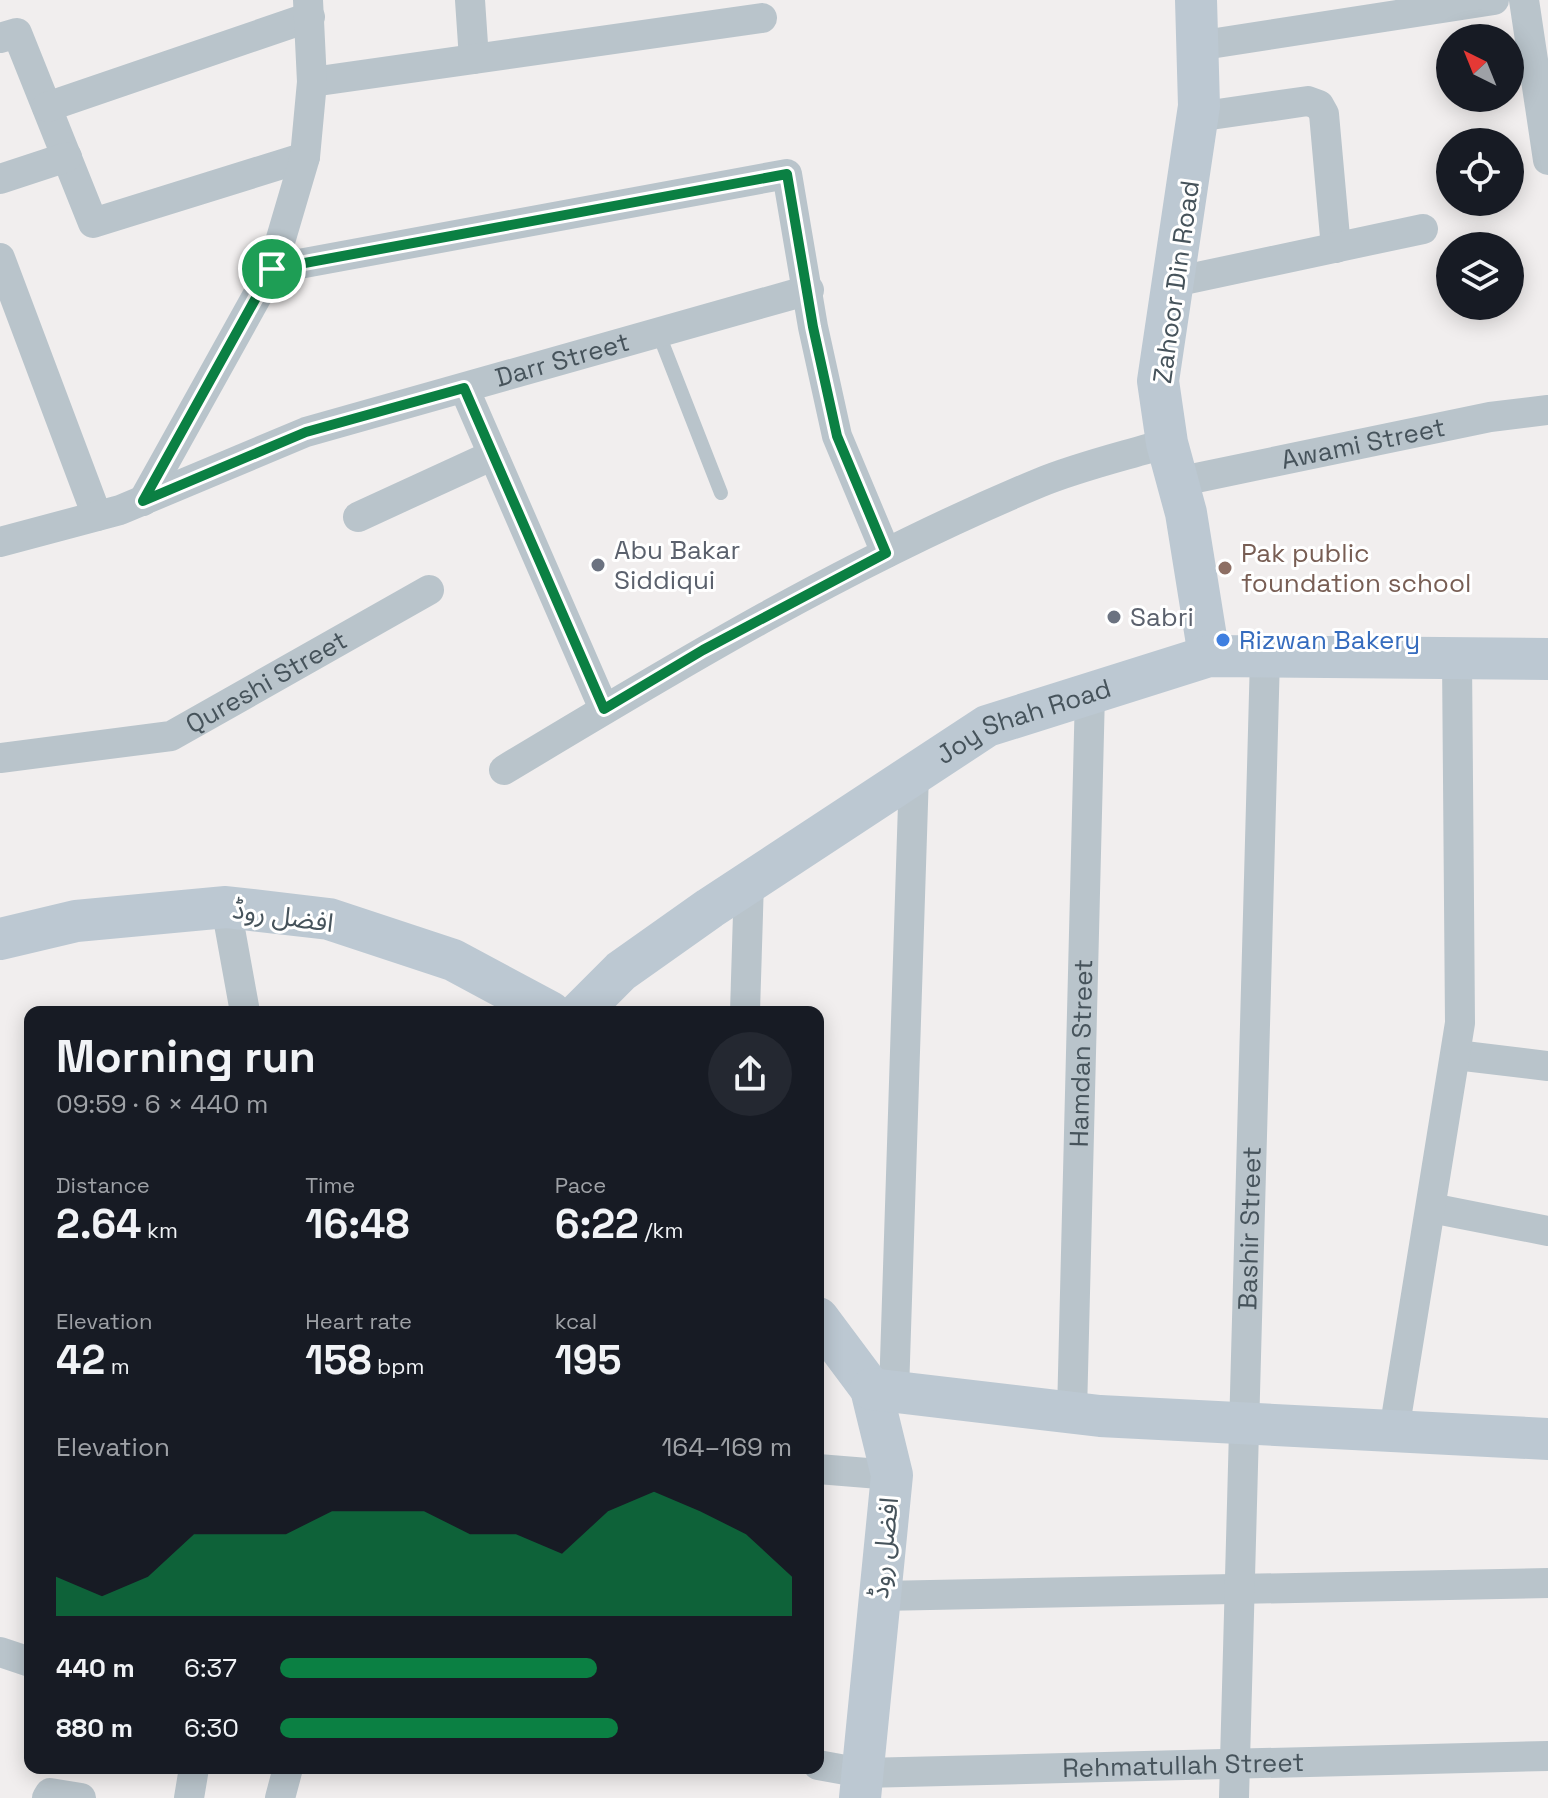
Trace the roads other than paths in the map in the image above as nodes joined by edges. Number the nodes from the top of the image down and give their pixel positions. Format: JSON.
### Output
{"nodes":[{"id":1,"x":470,"y":0,"type":"edge"},
{"id":2,"x":1196,"y":0,"type":"edge"},
{"id":3,"x":1494,"y":0,"type":"edge"},
{"id":4,"x":1524,"y":0,"type":"edge"},
{"id":5,"x":309,"y":8,"type":"edge"},
{"id":6,"x":762,"y":18,"type":"dead end"},
{"id":7,"x":0,"y":38,"type":"edge"},
{"id":8,"x":1197,"y":46,"type":"junction"},
{"id":9,"x":474,"y":59,"type":"junction"},
{"id":10,"x":312,"y":82,"type":"junction"},
{"id":11,"x":47,"y":107,"type":"junction"},
{"id":12,"x":1197,"y":117,"type":"junction"},
{"id":13,"x":67,"y":157,"type":"junction"},
{"id":14,"x":305,"y":157,"type":"junction"},
{"id":15,"x":1548,"y":160,"type":"edge"},
{"id":16,"x":0,"y":179,"type":"edge"},
{"id":17,"x":1423,"y":229,"type":"dead end"},
{"id":18,"x":1336,"y":248,"type":"junction"},
{"id":19,"x":0,"y":258,"type":"edge"},
{"id":20,"x":272,"y":269,"type":"junction"},
{"id":21,"x":1174,"y":282,"type":"junction"},
{"id":22,"x":809,"y":290,"type":"junction"},
{"id":23,"x":658,"y":332,"type":"junction"},
{"id":24,"x":464,"y":388,"type":"junction"},
{"id":25,"x":1548,"y":410,"type":"edge"},
{"id":26,"x":493,"y":455,"type":"junction"},
{"id":27,"x":1172,"y":463,"type":"junction"},
{"id":28,"x":721,"y":493,"type":"dead end"},
{"id":29,"x":143,"y":501,"type":"junction"},
{"id":30,"x":97,"y":516,"type":"junction"},
{"id":31,"x":358,"y":517,"type":"dead end"},
{"id":32,"x":0,"y":542,"type":"edge"},
{"id":33,"x":886,"y":553,"type":"junction"},
{"id":34,"x":429,"y":590,"type":"dead end"},
{"id":35,"x":1209,"y":656,"type":"junction"},
{"id":36,"x":1265,"y":657,"type":"junction"},
{"id":37,"x":1457,"y":658,"type":"junction"},
{"id":38,"x":1548,"y":659,"type":"edge"},
{"id":39,"x":1090,"y":693,"type":"junction"},
{"id":40,"x":604,"y":709,"type":"junction"},
{"id":41,"x":0,"y":758,"type":"edge"},
{"id":42,"x":504,"y":770,"type":"dead end"},
{"id":43,"x":914,"y":773,"type":"junction"},
{"id":44,"x":749,"y":881,"type":"junction"},
{"id":45,"x":226,"y":907,"type":"junction"},
{"id":46,"x":0,"y":939,"type":"edge"},
{"id":47,"x":244,"y":1006,"type":"edge"},
{"id":48,"x":539,"y":1006,"type":"edge"},
{"id":49,"x":586,"y":1006,"type":"edge"},
{"id":50,"x":745,"y":1006,"type":"edge"},
{"id":51,"x":1456,"y":1055,"type":"junction"},
{"id":52,"x":1548,"y":1066,"type":"edge"},
{"id":53,"x":1431,"y":1208,"type":"junction"},
{"id":54,"x":1548,"y":1231,"type":"edge"},
{"id":55,"x":824,"y":1325,"type":"edge"},
{"id":56,"x":883,"y":1390,"type":"junction"},
{"id":57,"x":1072,"y":1413,"type":"junction"},
{"id":58,"x":1247,"y":1424,"type":"junction"},
{"id":59,"x":1394,"y":1431,"type":"junction"},
{"id":60,"x":1548,"y":1439,"type":"edge"},
{"id":61,"x":824,"y":1469,"type":"edge"},
{"id":62,"x":892,"y":1475,"type":"junction"},
{"id":63,"x":1548,"y":1583,"type":"edge"},
{"id":64,"x":1242,"y":1589,"type":"junction"},
{"id":65,"x":880,"y":1596,"type":"junction"},
{"id":66,"x":0,"y":1652,"type":"edge"},
{"id":67,"x":24,"y":1660,"type":"edge"},
{"id":68,"x":1548,"y":1756,"type":"edge"},
{"id":69,"x":1236,"y":1764,"type":"junction"},
{"id":70,"x":824,"y":1768,"type":"edge"},
{"id":71,"x":193,"y":1774,"type":"edge"},
{"id":72,"x":286,"y":1774,"type":"edge"},
{"id":73,"x":861,"y":1786,"type":"edge"},
{"id":74,"x":47,"y":1798,"type":"edge"},
{"id":75,"x":81,"y":1798,"type":"edge"},
{"id":76,"x":189,"y":1798,"type":"edge"},
{"id":77,"x":280,"y":1798,"type":"edge"},
{"id":78,"x":1234,"y":1798,"type":"edge"}],
"edges":[{"from":1,"to":9,"type":"street"},
{"from":2,"to":8,"type":"street","name":"Zahoor Din Road"},
{"from":3,"to":8,"type":"street"},
{"from":4,"to":15,"type":"street"},
{"from":5,"to":10,"type":"street"},
{"from":5,"to":11,"type":"street"},
{"from":6,"to":9,"type":"street"},
{"from":7,"to":11,"type":"street"},
{"from":8,"to":12,"type":"street","name":"Zahoor Din Road"},
{"from":9,"to":10,"type":"street"},
{"from":10,"to":14,"type":"street"},
{"from":11,"to":13,"type":"street"},
{"from":12,"to":18,"type":"street"},
{"from":12,"to":21,"type":"street","name":"Zahoor Din Road"},
{"from":13,"to":14,"type":"street"},
{"from":13,"to":16,"type":"street"},
{"from":14,"to":20,"type":"street"},
{"from":17,"to":18,"type":"street"},
{"from":18,"to":21,"type":"street"},
{"from":19,"to":30,"type":"street"},
{"from":20,"to":22,"type":"street"},
{"from":20,"to":29,"type":"street"},
{"from":21,"to":27,"type":"street","name":"Zahoor Din Road"},
{"from":22,"to":23,"type":"street","name":"Darr Street"},
{"from":22,"to":33,"type":"street"},
{"from":23,"to":24,"type":"street","name":"Darr Street"},
{"from":23,"to":28,"type":"lane"},
{"from":24,"to":26,"type":"street"},
{"from":24,"to":29,"type":"street","name":"Darr Street"},
{"from":25,"to":27,"type":"street","name":"Awami Street"},
{"from":26,"to":31,"type":"street"},
{"from":26,"to":40,"type":"street"},
{"from":27,"to":33,"type":"street","name":"Awami Street"},
{"from":27,"to":35,"type":"street","name":"Zahoor Din Road"},
{"from":29,"to":30,"type":"street","name":"Darr Street"},
{"from":30,"to":32,"type":"street","name":"Darr Street"},
{"from":33,"to":40,"type":"street","name":"Awami Street"},
{"from":34,"to":41,"type":"street","name":"Qureshi Street"},
{"from":35,"to":36,"type":"street","name":"Joy Shah Road"},
{"from":35,"to":39,"type":"street","name":"Joy Shah Road"},
{"from":36,"to":37,"type":"street","name":"Joy Shah Road"},
{"from":36,"to":58,"type":"street","name":"Bashir Street"},
{"from":37,"to":38,"type":"street","name":"Joy Shah Road"},
{"from":37,"to":51,"type":"street"},
{"from":39,"to":43,"type":"street","name":"Joy Shah Road"},
{"from":39,"to":57,"type":"street","name":"Hamdan Street"},
{"from":40,"to":42,"type":"street","name":"Awami Street"},
{"from":43,"to":44,"type":"street","name":"Joy Shah Road"},
{"from":43,"to":56,"type":"street"},
{"from":44,"to":49,"type":"street","name":"Joy Shah Road"},
{"from":44,"to":50,"type":"street"},
{"from":45,"to":46,"type":"street","name":"افضل روڈ"},
{"from":45,"to":47,"type":"street"},
{"from":45,"to":48,"type":"street","name":"افضل روڈ"},
{"from":51,"to":52,"type":"street"},
{"from":51,"to":53,"type":"street"},
{"from":53,"to":54,"type":"street"},
{"from":53,"to":59,"type":"street"},
{"from":55,"to":56,"type":"street","name":"افضل روڈ"},
{"from":56,"to":57,"type":"street"},
{"from":56,"to":62,"type":"street","name":"افضل روڈ"},
{"from":57,"to":58,"type":"street"},
{"from":58,"to":59,"type":"street"},
{"from":58,"to":64,"type":"street","name":"Bashir Street"},
{"from":59,"to":60,"type":"street"},
{"from":61,"to":62,"type":"street"},
{"from":62,"to":65,"type":"street","name":"افضل روڈ"},
{"from":63,"to":64,"type":"street"},
{"from":64,"to":65,"type":"street"},
{"from":64,"to":69,"type":"street","name":"Bashir Street"},
{"from":65,"to":73,"type":"street","name":"افضل روڈ"},
{"from":66,"to":67,"type":"street"},
{"from":68,"to":69,"type":"street","name":"Rehmatullah Street"},
{"from":69,"to":73,"type":"street","name":"Rehmatullah Street"},
{"from":69,"to":78,"type":"street","name":"Bashir Street"},
{"from":70,"to":73,"type":"street","name":"Rehmatullah Street"},
{"from":71,"to":76,"type":"street"},
{"from":72,"to":77,"type":"street"},
{"from":74,"to":75,"type":"street"}]}
